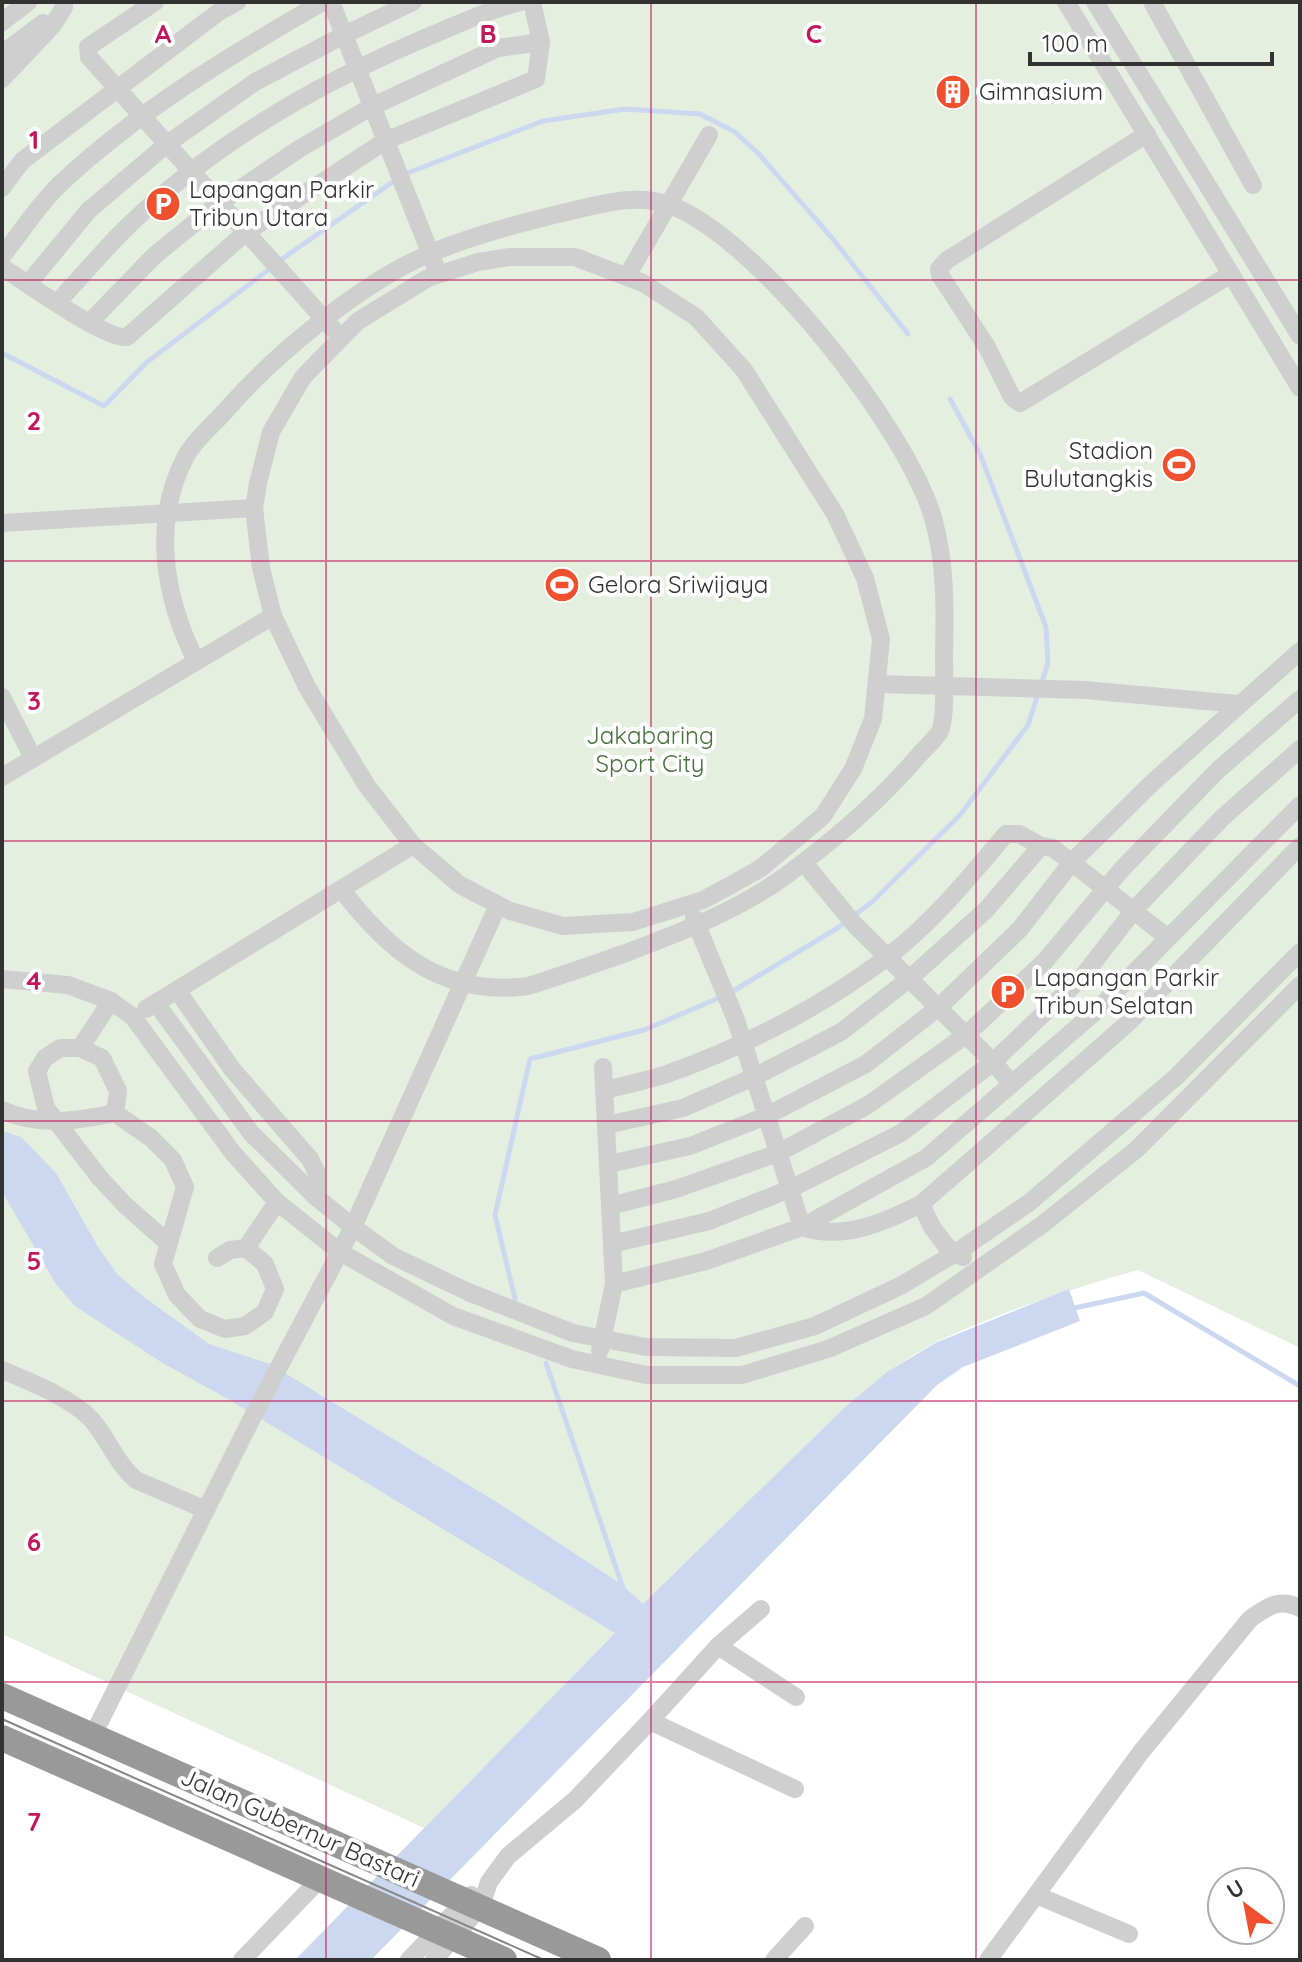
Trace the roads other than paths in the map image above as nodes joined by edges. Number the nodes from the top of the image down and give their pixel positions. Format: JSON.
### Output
{"nodes":[{"id":1,"x":28,"y":2,"type":"edge"},
{"id":2,"x":155,"y":2,"type":"edge"},
{"id":3,"x":237,"y":2,"type":"edge"},
{"id":4,"x":323,"y":2,"type":"edge"},
{"id":5,"x":331,"y":2,"type":"edge"},
{"id":6,"x":413,"y":2,"type":"edge"},
{"id":7,"x":520,"y":2,"type":"edge"},
{"id":8,"x":532,"y":2,"type":"edge"},
{"id":9,"x":1066,"y":2,"type":"edge"},
{"id":10,"x":1095,"y":2,"type":"edge"},
{"id":11,"x":1152,"y":2,"type":"edge"},
{"id":12,"x":68,"y":4,"type":"edge"},
{"id":13,"x":2,"y":22,"type":"edge"},
{"id":14,"x":344,"y":35,"type":"junction"},
{"id":15,"x":541,"y":42,"type":"junction"},
{"id":16,"x":2,"y":54,"type":"edge"},
{"id":17,"x":356,"y":67,"type":"junction"},
{"id":18,"x":2,"y":79,"type":"edge"},
{"id":19,"x":117,"y":87,"type":"junction"},
{"id":20,"x":371,"y":107,"type":"junction"},
{"id":21,"x":142,"y":115,"type":"junction"},
{"id":22,"x":1147,"y":134,"type":"junction"},
{"id":23,"x":709,"y":135,"type":"dead end"},
{"id":24,"x":385,"y":141,"type":"junction"},
{"id":25,"x":167,"y":144,"type":"junction"},
{"id":26,"x":191,"y":171,"type":"junction"},
{"id":27,"x":1253,"y":185,"type":"dead end"},
{"id":28,"x":2,"y":188,"type":"edge"},
{"id":29,"x":219,"y":203,"type":"junction"},
{"id":30,"x":669,"y":205,"type":"junction"},
{"id":31,"x":245,"y":233,"type":"junction"},
{"id":32,"x":430,"y":254,"type":"junction"},
{"id":33,"x":2,"y":256,"type":"edge"},
{"id":34,"x":2,"y":267,"type":"edge"},
{"id":35,"x":1231,"y":274,"type":"junction"},
{"id":36,"x":439,"y":275,"type":"junction"},
{"id":37,"x":627,"y":276,"type":"junction"},
{"id":38,"x":28,"y":284,"type":"junction"},
{"id":39,"x":58,"y":302,"type":"junction"},
{"id":40,"x":325,"y":320,"type":"junction"},
{"id":41,"x":89,"y":323,"type":"junction"},
{"id":42,"x":1300,"y":336,"type":"edge"},
{"id":43,"x":341,"y":337,"type":"junction"},
{"id":44,"x":1300,"y":388,"type":"edge"},
{"id":45,"x":254,"y":508,"type":"junction"},
{"id":46,"x":165,"y":514,"type":"junction"},
{"id":47,"x":2,"y":523,"type":"edge"},
{"id":48,"x":273,"y":616,"type":"junction"},
{"id":49,"x":1300,"y":651,"type":"edge"},
{"id":50,"x":196,"y":661,"type":"junction"},
{"id":51,"x":878,"y":684,"type":"junction"},
{"id":52,"x":944,"y":684,"type":"junction"},
{"id":53,"x":2,"y":697,"type":"edge"},
{"id":54,"x":1300,"y":699,"type":"edge"},
{"id":55,"x":1238,"y":704,"type":"junction"},
{"id":56,"x":1300,"y":749,"type":"edge"},
{"id":57,"x":33,"y":758,"type":"junction"},
{"id":58,"x":4,"y":769,"type":"edge"},
{"id":59,"x":1300,"y":805,"type":"edge"},
{"id":60,"x":413,"y":845,"type":"junction"},
{"id":61,"x":1041,"y":846,"type":"junction"},
{"id":62,"x":1300,"y":846,"type":"edge"},
{"id":63,"x":1072,"y":862,"type":"junction"},
{"id":64,"x":804,"y":863,"type":"junction"},
{"id":65,"x":761,"y":868,"type":"junction"},
{"id":66,"x":772,"y":886,"type":"junction"},
{"id":67,"x":1107,"y":888,"type":"junction"},
{"id":68,"x":341,"y":889,"type":"junction"},
{"id":69,"x":688,"y":904,"type":"junction"},
{"id":70,"x":498,"y":905,"type":"junction"},
{"id":71,"x":1134,"y":910,"type":"junction"},
{"id":72,"x":697,"y":926,"type":"junction"},
{"id":73,"x":1167,"y":937,"type":"junction"},
{"id":74,"x":1300,"y":952,"type":"edge"},
{"id":75,"x":887,"y":957,"type":"junction"},
{"id":76,"x":2,"y":979,"type":"edge"},
{"id":77,"x":909,"y":979,"type":"junction"},
{"id":78,"x":463,"y":984,"type":"junction"},
{"id":79,"x":1300,"y":985,"type":"edge"},
{"id":80,"x":177,"y":990,"type":"junction"},
{"id":81,"x":111,"y":1001,"type":"junction"},
{"id":82,"x":156,"y":1003,"type":"junction"},
{"id":83,"x":939,"y":1007,"type":"junction"},
{"id":84,"x":133,"y":1017,"type":"junction"},
{"id":85,"x":966,"y":1035,"type":"junction"},
{"id":86,"x":743,"y":1042,"type":"junction"},
{"id":87,"x":80,"y":1048,"type":"junction"},
{"id":88,"x":993,"y":1062,"type":"junction"},
{"id":89,"x":603,"y":1067,"type":"dead end"},
{"id":90,"x":754,"y":1077,"type":"junction"},
{"id":91,"x":1012,"y":1084,"type":"junction"},
{"id":92,"x":605,"y":1090,"type":"junction"},
{"id":93,"x":2,"y":1110,"type":"edge"},
{"id":94,"x":115,"y":1113,"type":"junction"},
{"id":95,"x":766,"y":1116,"type":"junction"},
{"id":96,"x":57,"y":1122,"type":"junction"},
{"id":97,"x":607,"y":1125,"type":"junction"},
{"id":98,"x":778,"y":1153,"type":"junction"},
{"id":99,"x":609,"y":1164,"type":"junction"},
{"id":100,"x":790,"y":1189,"type":"junction"},
{"id":101,"x":316,"y":1197,"type":"junction"},
{"id":102,"x":277,"y":1202,"type":"junction"},
{"id":103,"x":921,"y":1204,"type":"junction"},
{"id":104,"x":610,"y":1206,"type":"junction"},
{"id":105,"x":353,"y":1227,"type":"junction"},
{"id":106,"x":802,"y":1227,"type":"junction"},
{"id":107,"x":167,"y":1242,"type":"junction"},
{"id":108,"x":612,"y":1244,"type":"junction"},
{"id":109,"x":246,"y":1248,"type":"junction"},
{"id":110,"x":340,"y":1252,"type":"junction"},
{"id":111,"x":957,"y":1252,"type":"junction"},
{"id":112,"x":217,"y":1258,"type":"dead end"},
{"id":113,"x":977,"y":1270,"type":"junction"},
{"id":114,"x":614,"y":1284,"type":"junction"},
{"id":115,"x":603,"y":1339,"type":"junction"},
{"id":116,"x":596,"y":1364,"type":"junction"},
{"id":117,"x":2,"y":1370,"type":"edge"},
{"id":118,"x":206,"y":1510,"type":"junction"},
{"id":119,"x":1300,"y":1608,"type":"edge"},
{"id":120,"x":761,"y":1609,"type":"dead end"},
{"id":121,"x":718,"y":1646,"type":"junction"},
{"id":122,"x":2,"y":1696,"type":"edge"},
{"id":123,"x":796,"y":1697,"type":"dead end"},
{"id":124,"x":650,"y":1721,"type":"junction"},
{"id":125,"x":93,"y":1735,"type":"junction"},
{"id":126,"x":2,"y":1738,"type":"edge"},
{"id":127,"x":795,"y":1789,"type":"dead end"},
{"id":128,"x":320,"y":1879,"type":"junction"},
{"id":129,"x":471,"y":1895,"type":"junction"},
{"id":130,"x":1036,"y":1895,"type":"junction"},
{"id":131,"x":805,"y":1926,"type":"dead end"},
{"id":132,"x":440,"y":1932,"type":"junction"},
{"id":133,"x":1129,"y":1934,"type":"dead end"},
{"id":134,"x":242,"y":1960,"type":"edge"},
{"id":135,"x":409,"y":1960,"type":"edge"},
{"id":136,"x":434,"y":1960,"type":"edge"},
{"id":137,"x":504,"y":1960,"type":"edge"},
{"id":138,"x":598,"y":1960,"type":"edge"},
{"id":139,"x":774,"y":1960,"type":"edge"},
{"id":140,"x":988,"y":1960,"type":"edge"}],
"edges":[{"from":1,"to":13,"type":"street"},
{"from":2,"to":19,"type":"street"},
{"from":3,"to":19,"type":"street"},
{"from":4,"to":21,"type":"street"},
{"from":5,"to":14,"type":"street"},
{"from":6,"to":14,"type":"street"},
{"from":7,"to":17,"type":"street"},
{"from":8,"to":15,"type":"street"},
{"from":9,"to":22,"type":"street"},
{"from":10,"to":42,"type":"street"},
{"from":11,"to":27,"type":"street"},
{"from":12,"to":16,"type":"street"},
{"from":12,"to":18,"type":"street"},
{"from":14,"to":17,"type":"street"},
{"from":14,"to":25,"type":"street"},
{"from":15,"to":20,"type":"street"},
{"from":15,"to":24,"type":"street"},
{"from":17,"to":20,"type":"street"},
{"from":17,"to":26,"type":"street"},
{"from":19,"to":21,"type":"street"},
{"from":19,"to":28,"type":"street"},
{"from":20,"to":24,"type":"street"},
{"from":20,"to":29,"type":"street"},
{"from":21,"to":25,"type":"street"},
{"from":21,"to":33,"type":"street"},
{"from":22,"to":35,"type":"street"},
{"from":22,"to":35,"type":"street"},
{"from":23,"to":30,"type":"street"},
{"from":24,"to":31,"type":"street"},
{"from":24,"to":32,"type":"street"},
{"from":25,"to":26,"type":"street"},
{"from":25,"to":38,"type":"street"},
{"from":26,"to":29,"type":"street"},
{"from":26,"to":39,"type":"street"},
{"from":29,"to":31,"type":"street"},
{"from":29,"to":41,"type":"street"},
{"from":30,"to":32,"type":"street"},
{"from":30,"to":37,"type":"street"},
{"from":30,"to":52,"type":"street"},
{"from":31,"to":40,"type":"street"},
{"from":31,"to":41,"type":"street"},
{"from":32,"to":36,"type":"street"},
{"from":32,"to":40,"type":"street"},
{"from":34,"to":38,"type":"street"},
{"from":35,"to":44,"type":"street"},
{"from":36,"to":37,"type":"street"},
{"from":36,"to":43,"type":"street"},
{"from":37,"to":51,"type":"street"},
{"from":38,"to":39,"type":"street"},
{"from":39,"to":41,"type":"street"},
{"from":40,"to":43,"type":"street"},
{"from":40,"to":46,"type":"street"},
{"from":43,"to":45,"type":"street"},
{"from":45,"to":46,"type":"street"},
{"from":45,"to":48,"type":"street"},
{"from":46,"to":47,"type":"street"},
{"from":46,"to":50,"type":"street"},
{"from":48,"to":50,"type":"street"},
{"from":48,"to":60,"type":"street"},
{"from":49,"to":55,"type":"street"},
{"from":50,"to":57,"type":"street"},
{"from":51,"to":52,"type":"street"},
{"from":51,"to":65,"type":"street"},
{"from":52,"to":55,"type":"street"},
{"from":52,"to":64,"type":"street"},
{"from":53,"to":57,"type":"street"},
{"from":54,"to":67,"type":"street"},
{"from":55,"to":63,"type":"street"},
{"from":56,"to":71,"type":"street"},
{"from":57,"to":58,"type":"street"},
{"from":59,"to":73,"type":"street"},
{"from":60,"to":68,"type":"street"},
{"from":60,"to":70,"type":"street"},
{"from":61,"to":63,"type":"street"},
{"from":61,"to":75,"type":"street"},
{"from":61,"to":77,"type":"street"},
{"from":62,"to":103,"type":"street"},
{"from":63,"to":67,"type":"street"},
{"from":63,"to":83,"type":"street"},
{"from":64,"to":66,"type":"street"},
{"from":64,"to":75,"type":"street"},
{"from":65,"to":66,"type":"street"},
{"from":65,"to":69,"type":"street"},
{"from":66,"to":72,"type":"street"},
{"from":67,"to":71,"type":"street"},
{"from":67,"to":85,"type":"street"},
{"from":68,"to":78,"type":"street"},
{"from":68,"to":80,"type":"street"},
{"from":69,"to":70,"type":"street"},
{"from":69,"to":72,"type":"street"},
{"from":70,"to":78,"type":"street"},
{"from":71,"to":73,"type":"street"},
{"from":71,"to":88,"type":"street"},
{"from":72,"to":78,"type":"street"},
{"from":72,"to":86,"type":"street"},
{"from":73,"to":91,"type":"street"},
{"from":74,"to":111,"type":"street"},
{"from":75,"to":77,"type":"street"},
{"from":75,"to":86,"type":"street"},
{"from":76,"to":81,"type":"street"},
{"from":77,"to":83,"type":"street"},
{"from":77,"to":90,"type":"street"},
{"from":78,"to":105,"type":"street"},
{"from":79,"to":113,"type":"street"},
{"from":80,"to":82,"type":"street"},
{"from":80,"to":101,"type":"street"},
{"from":81,"to":84,"type":"street"},
{"from":81,"to":87,"type":"street"},
{"from":82,"to":84,"type":"street"},
{"from":82,"to":101,"type":"street"},
{"from":83,"to":85,"type":"street"},
{"from":83,"to":95,"type":"street"},
{"from":84,"to":102,"type":"street"},
{"from":85,"to":88,"type":"street"},
{"from":85,"to":98,"type":"street"},
{"from":86,"to":90,"type":"street"},
{"from":86,"to":92,"type":"street"},
{"from":87,"to":94,"type":"street"},
{"from":87,"to":96,"type":"street"},
{"from":88,"to":91,"type":"street"},
{"from":88,"to":100,"type":"street"},
{"from":89,"to":92,"type":"street"},
{"from":90,"to":95,"type":"street"},
{"from":90,"to":97,"type":"street"},
{"from":91,"to":106,"type":"street"},
{"from":92,"to":97,"type":"street"},
{"from":93,"to":96,"type":"street"},
{"from":94,"to":96,"type":"street"},
{"from":94,"to":107,"type":"street"},
{"from":95,"to":98,"type":"street"},
{"from":95,"to":99,"type":"street"},
{"from":96,"to":107,"type":"street"},
{"from":97,"to":99,"type":"street"},
{"from":98,"to":100,"type":"street"},
{"from":98,"to":104,"type":"street"},
{"from":99,"to":104,"type":"street"},
{"from":100,"to":106,"type":"street"},
{"from":100,"to":108,"type":"street"},
{"from":101,"to":105,"type":"street"},
{"from":102,"to":109,"type":"street"},
{"from":102,"to":110,"type":"street"},
{"from":103,"to":106,"type":"street"},
{"from":103,"to":111,"type":"street"},
{"from":104,"to":108,"type":"street"},
{"from":105,"to":110,"type":"street"},
{"from":105,"to":115,"type":"street"},
{"from":106,"to":114,"type":"street"},
{"from":107,"to":109,"type":"street"},
{"from":108,"to":114,"type":"street"},
{"from":109,"to":112,"type":"street"},
{"from":110,"to":116,"type":"street"},
{"from":110,"to":118,"type":"street"},
{"from":111,"to":113,"type":"street"},
{"from":111,"to":115,"type":"street"},
{"from":113,"to":116,"type":"street"},
{"from":114,"to":115,"type":"street"},
{"from":115,"to":116,"type":"street"},
{"from":117,"to":118,"type":"street"},
{"from":118,"to":125,"type":"street"},
{"from":119,"to":130,"type":"street"},
{"from":120,"to":121,"type":"street"},
{"from":121,"to":123,"type":"street"},
{"from":121,"to":124,"type":"street"},
{"from":122,"to":125,"type":"highway","name":"Jalan Gubernur Bastari"},
{"from":124,"to":127,"type":"street"},
{"from":124,"to":129,"type":"street"},
{"from":125,"to":129,"type":"highway","name":"Jalan Gubernur Bastari"},
{"from":126,"to":128,"type":"highway","name":"Jalan Gubernur Bastari"},
{"from":128,"to":132,"type":"highway","name":"Jalan Gubernur Bastari"},
{"from":128,"to":134,"type":"street"},
{"from":129,"to":132,"type":"street"},
{"from":129,"to":138,"type":"highway","name":"Jalan Gubernur Bastari"},
{"from":130,"to":133,"type":"street"},
{"from":130,"to":140,"type":"street"},
{"from":131,"to":139,"type":"street"},
{"from":132,"to":135,"type":"street"},
{"from":132,"to":136,"type":"street"},
{"from":132,"to":137,"type":"highway","name":"Jalan Gubernur Bastari"}]}
